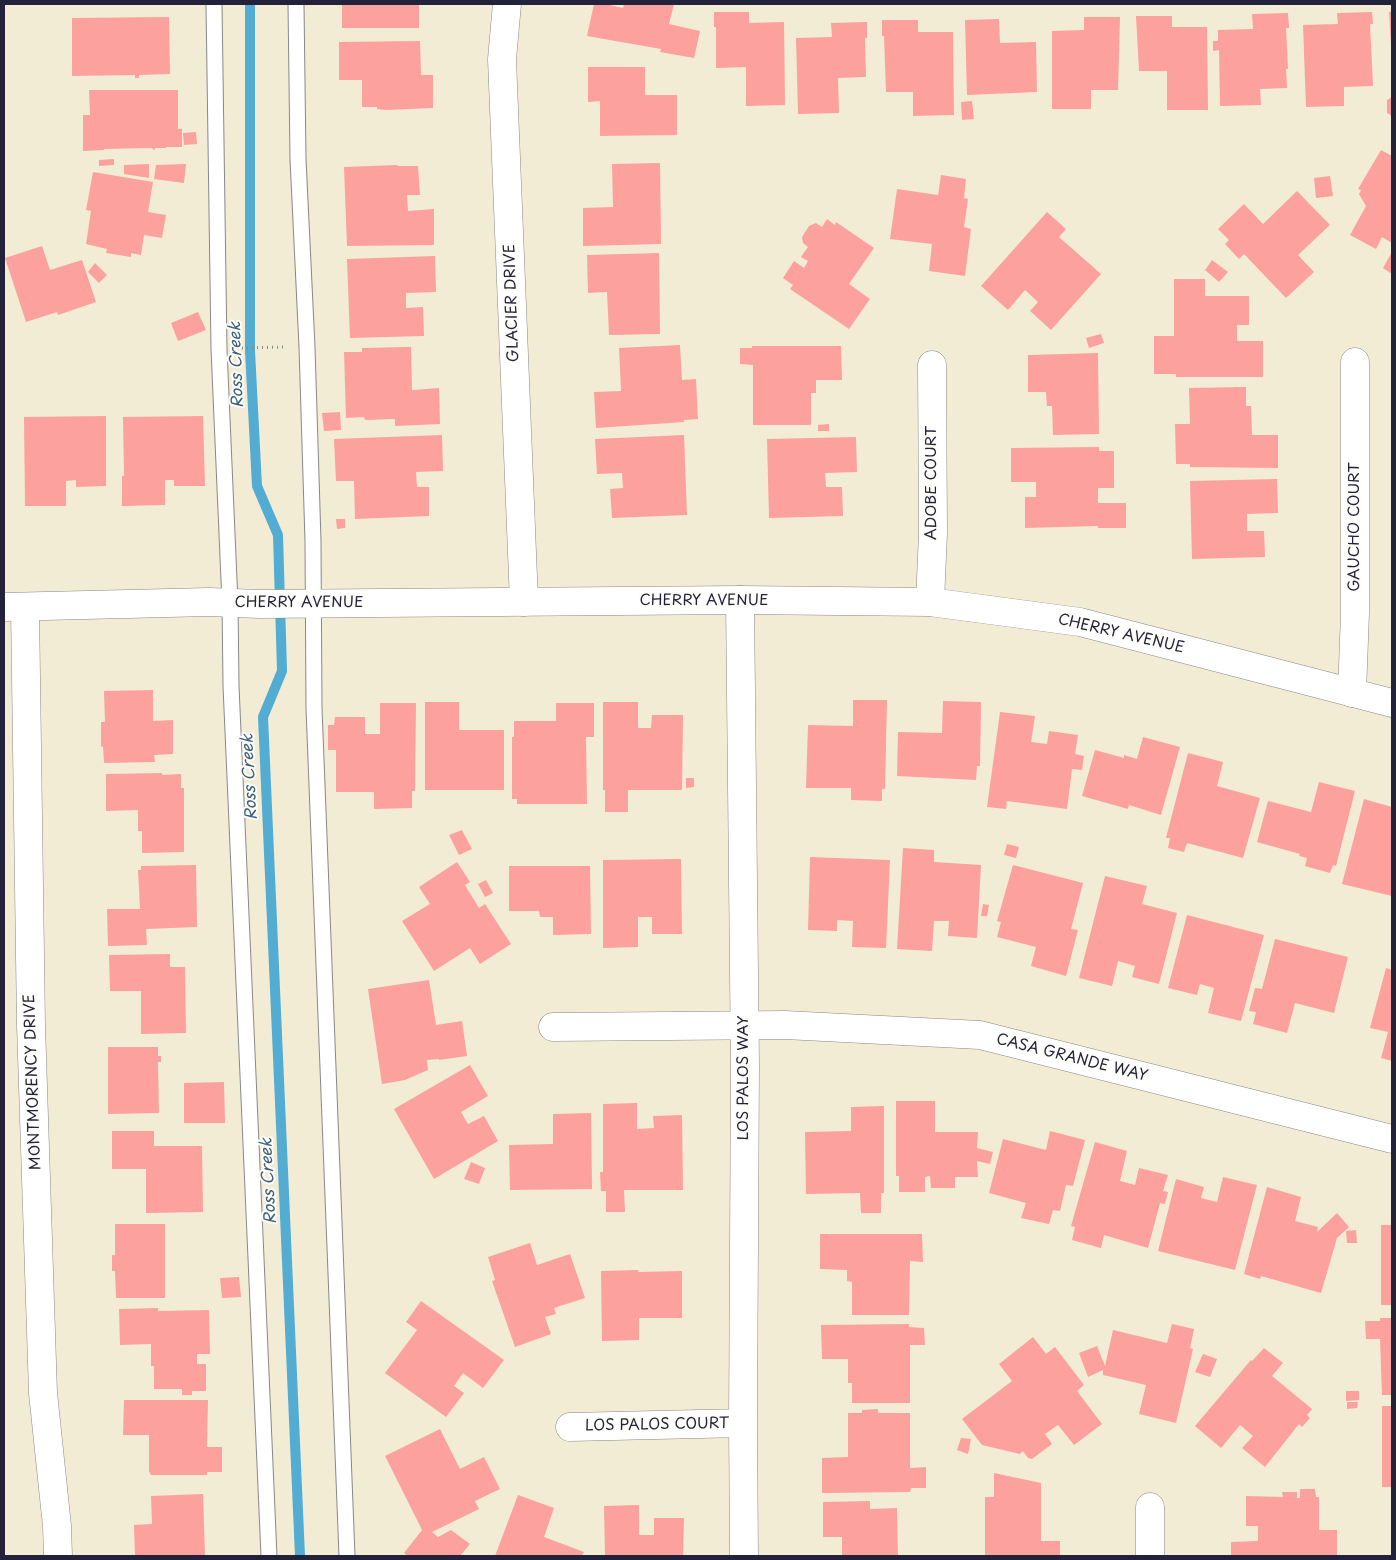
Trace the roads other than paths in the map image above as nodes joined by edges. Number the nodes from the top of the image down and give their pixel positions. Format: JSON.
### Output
{"nodes":[{"id":1,"x":214,"y":4,"type":"edge"},
{"id":2,"x":296,"y":4,"type":"edge"},
{"id":3,"x":507,"y":4,"type":"edge"},
{"id":4,"x":1355,"y":362,"type":"dead end"},
{"id":5,"x":932,"y":365,"type":"dead end"},
{"id":6,"x":740,"y":600,"type":"junction"},
{"id":7,"x":524,"y":602,"type":"junction"},
{"id":8,"x":930,"y":602,"type":"junction"},
{"id":9,"x":230,"y":603,"type":"junction"},
{"id":10,"x":307,"y":603,"type":"junction"},
{"id":11,"x":14,"y":608,"type":"edge"},
{"id":12,"x":1352,"y":693,"type":"junction"},
{"id":13,"x":1392,"y":703,"type":"edge"},
{"id":14,"x":744,"y":1025,"type":"junction"},
{"id":15,"x":552,"y":1027,"type":"dead end"},
{"id":16,"x":1392,"y":1139,"type":"edge"},
{"id":17,"x":743,"y":1424,"type":"junction"},
{"id":18,"x":570,"y":1427,"type":"dead end"},
{"id":19,"x":1150,"y":1507,"type":"dead end"},
{"id":20,"x":58,"y":1556,"type":"edge"},
{"id":21,"x":269,"y":1556,"type":"edge"},
{"id":22,"x":347,"y":1556,"type":"edge"},
{"id":23,"x":744,"y":1556,"type":"edge"},
{"id":24,"x":1150,"y":1556,"type":"edge"}],
"edges":[{"from":1,"to":9,"type":"lane"},
{"from":2,"to":10,"type":"lane"},
{"from":3,"to":7,"type":"street","name":"GLACIER DRIVE"},
{"from":4,"to":12,"type":"street","name":"GAUCHO COURT"},
{"from":5,"to":8,"type":"street","name":"ADOBE COURT"},
{"from":6,"to":7,"type":"street","name":"CHERRY AVENUE"},
{"from":6,"to":8,"type":"street","name":"CHERRY AVENUE"},
{"from":6,"to":14,"type":"street","name":"LOS PALOS WAY"},
{"from":7,"to":10,"type":"street","name":"CHERRY AVENUE"},
{"from":8,"to":12,"type":"street","name":"CHERRY AVENUE"},
{"from":9,"to":10,"type":"street","name":"CHERRY AVENUE"},
{"from":9,"to":11,"type":"street","name":"CHERRY AVENUE"},
{"from":9,"to":21,"type":"lane"},
{"from":10,"to":22,"type":"lane"},
{"from":11,"to":20,"type":"street","name":"MONTMORENCY DRIVE"},
{"from":12,"to":13,"type":"street","name":"CHERRY AVENUE"},
{"from":14,"to":15,"type":"street","name":"CASA GRANDE WAY"},
{"from":14,"to":16,"type":"street","name":"CASA GRANDE WAY"},
{"from":14,"to":17,"type":"street","name":"LOS PALOS WAY"},
{"from":17,"to":18,"type":"street","name":"LOS PALOS COURT"},
{"from":17,"to":23,"type":"street","name":"LOS PALOS WAY"},
{"from":19,"to":24,"type":"street"}]}
